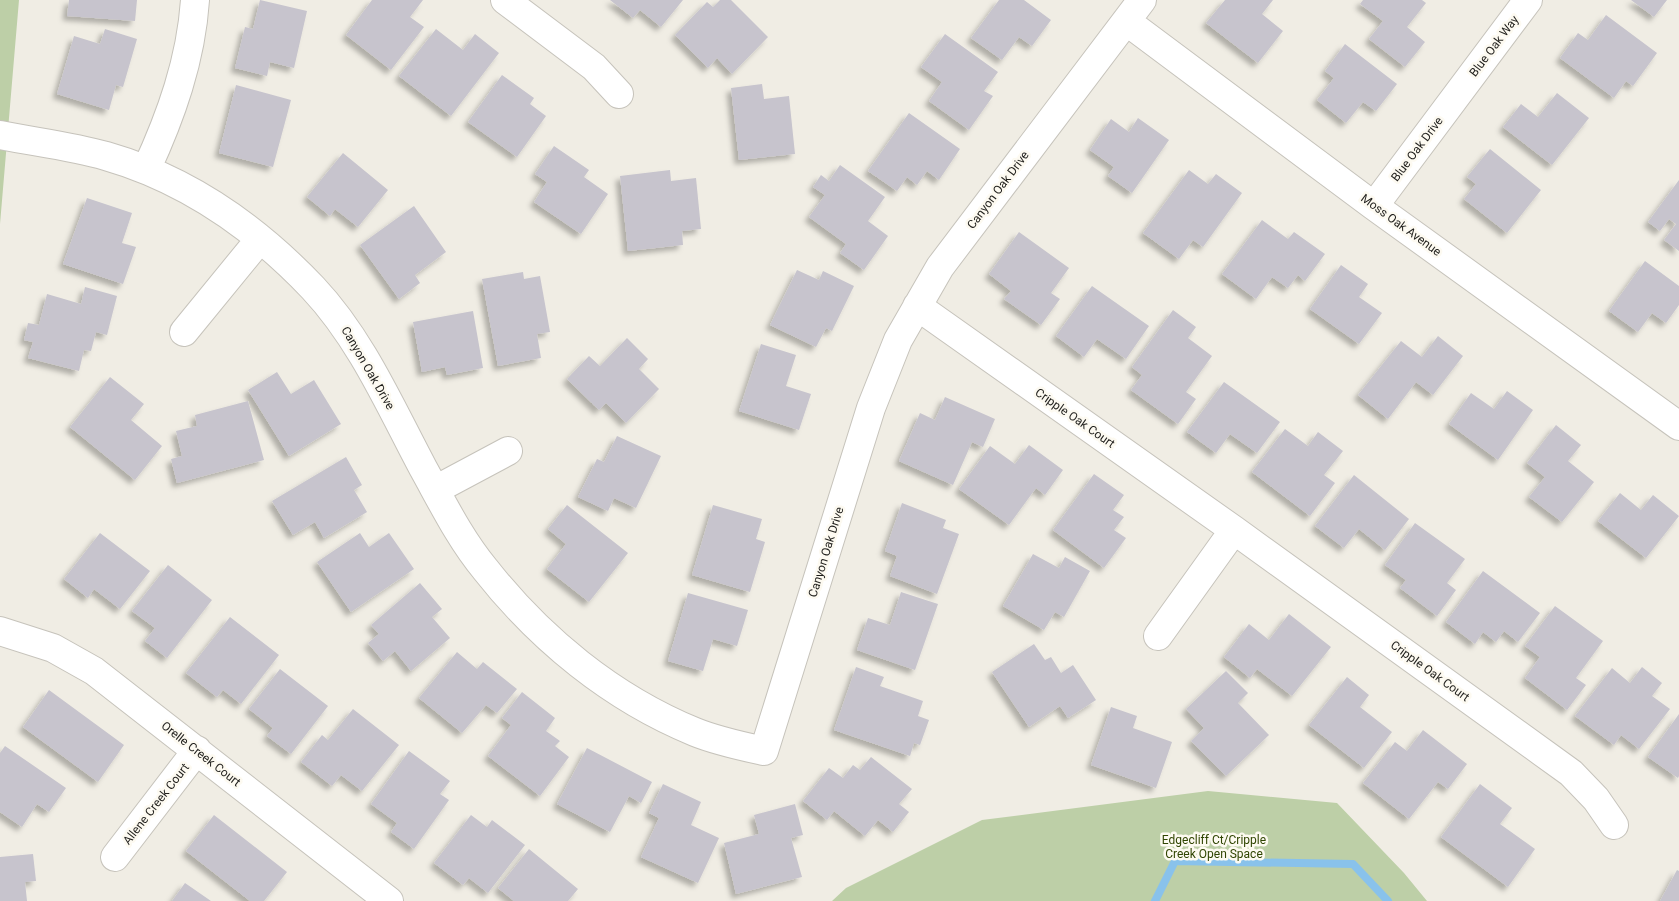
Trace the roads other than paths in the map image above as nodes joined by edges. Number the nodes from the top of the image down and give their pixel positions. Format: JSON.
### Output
{"nodes":[{"id":1,"x":195,"y":0,"type":"edge"},
{"id":2,"x":506,"y":0,"type":"edge"},
{"id":3,"x":1528,"y":0,"type":"edge"},
{"id":4,"x":1134,"y":11,"type":"edge"},
{"id":5,"x":1460,"y":92,"type":"joint"},
{"id":6,"x":619,"y":94,"type":"dead end"},
{"id":7,"x":0,"y":135,"type":"edge"},
{"id":8,"x":146,"y":170,"type":"junction"},
{"id":9,"x":1374,"y":206,"type":"junction"},
{"id":10,"x":260,"y":239,"type":"junction"},
{"id":11,"x":917,"y":306,"type":"junction"},
{"id":12,"x":184,"y":332,"type":"dead end"},
{"id":13,"x":1677,"y":422,"type":"edge"},
{"id":14,"x":508,"y":451,"type":"dead end"},
{"id":15,"x":435,"y":490,"type":"junction"},
{"id":16,"x":1234,"y":530,"type":"junction"},
{"id":17,"x":0,"y":631,"type":"edge"},
{"id":18,"x":1158,"y":636,"type":"dead end"},
{"id":19,"x":197,"y":750,"type":"junction"},
{"id":20,"x":1614,"y":826,"type":"dead end"},
{"id":21,"x":115,"y":857,"type":"dead end"},
{"id":22,"x":389,"y":901,"type":"edge"}],
"edges":[{"from":1,"to":8,"type":"street"},
{"from":2,"to":6,"type":"street"},
{"from":3,"to":5,"type":"street","name":"Blue Oak Way"},
{"from":4,"to":9,"type":"street","name":"Moss Oak Avenue"},
{"from":4,"to":11,"type":"street","name":"Canyon Oak Drive"},
{"from":5,"to":9,"type":"street","name":"Blue Oak Drive"},
{"from":7,"to":8,"type":"street","name":"Canyon Oak Drive"},
{"from":8,"to":10,"type":"street","name":"Canyon Oak Drive"},
{"from":9,"to":13,"type":"street","name":"Moss Oak Avenue"},
{"from":10,"to":12,"type":"street"},
{"from":10,"to":15,"type":"street","name":"Canyon Oak Drive"},
{"from":11,"to":15,"type":"street","name":"Canyon Oak Drive"},
{"from":11,"to":16,"type":"street","name":"Cripple Oak Court"},
{"from":14,"to":15,"type":"street"},
{"from":16,"to":18,"type":"street"},
{"from":16,"to":20,"type":"street","name":"Cripple Oak Court"},
{"from":17,"to":19,"type":"street","name":"Orelle Creek Court"},
{"from":19,"to":21,"type":"street","name":"Allene Creek Court"},
{"from":19,"to":22,"type":"street","name":"Orelle Creek Court"}]}
